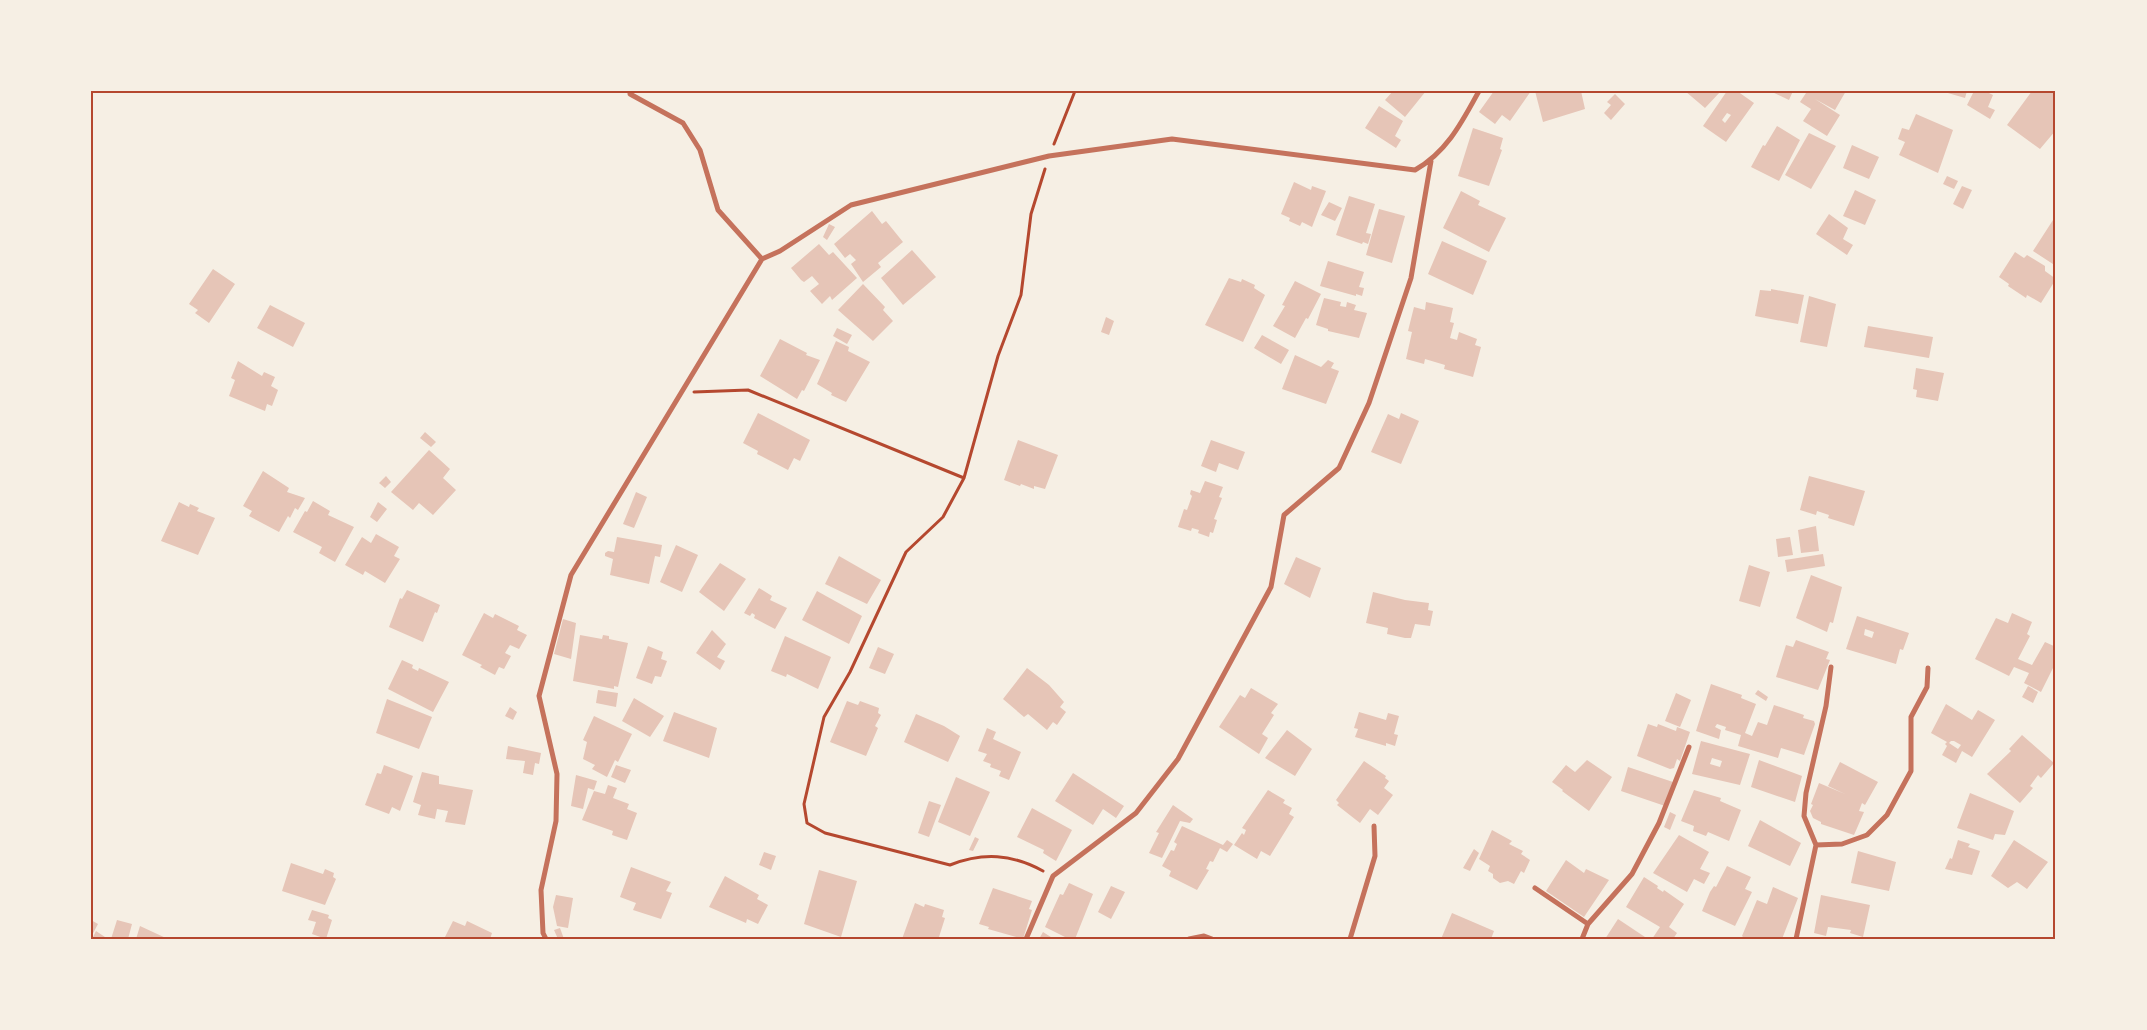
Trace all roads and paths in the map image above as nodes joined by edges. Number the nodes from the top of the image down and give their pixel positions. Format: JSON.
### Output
{"nodes":[{"id":1,"x":630,"y":91,"type":"edge"},
{"id":2,"x":1075,"y":91,"type":"edge"},
{"id":3,"x":1479,"y":91,"type":"edge"},
{"id":4,"x":1049,"y":156,"type":"junction"},
{"id":5,"x":1431,"y":161,"type":"junction"},
{"id":6,"x":762,"y":258,"type":"junction"},
{"id":7,"x":681,"y":393,"type":"junction"},
{"id":8,"x":964,"y":478,"type":"junction"},
{"id":9,"x":1831,"y":667,"type":"dead end"},
{"id":10,"x":1928,"y":668,"type":"dead end"},
{"id":11,"x":1689,"y":747,"type":"dead end"},
{"id":12,"x":1374,"y":826,"type":"dead end"},
{"id":13,"x":1816,"y":845,"type":"junction"},
{"id":14,"x":1054,"y":876,"type":"junction"},
{"id":15,"x":1535,"y":888,"type":"dead end"},
{"id":16,"x":1588,"y":924,"type":"junction"},
{"id":17,"x":546,"y":939,"type":"edge"},
{"id":18,"x":1026,"y":939,"type":"edge"},
{"id":19,"x":1189,"y":939,"type":"edge"},
{"id":20,"x":1212,"y":939,"type":"edge"},
{"id":21,"x":1350,"y":939,"type":"edge"},
{"id":22,"x":1582,"y":939,"type":"edge"},
{"id":23,"x":1796,"y":939,"type":"edge"}],
"edges":[{"from":1,"to":6,"type":"street"},
{"from":2,"to":4,"type":"path"},
{"from":3,"to":5,"type":"street"},
{"from":4,"to":5,"type":"street"},
{"from":4,"to":6,"type":"street"},
{"from":4,"to":8,"type":"path"},
{"from":5,"to":14,"type":"street"},
{"from":6,"to":7,"type":"street"},
{"from":7,"to":8,"type":"path"},
{"from":7,"to":17,"type":"street"},
{"from":8,"to":14,"type":"path"},
{"from":9,"to":13,"type":"street"},
{"from":10,"to":13,"type":"street"},
{"from":11,"to":16,"type":"street"},
{"from":12,"to":21,"type":"street"},
{"from":13,"to":23,"type":"street"},
{"from":14,"to":18,"type":"street"},
{"from":15,"to":16,"type":"street"},
{"from":16,"to":22,"type":"street"},
{"from":19,"to":20,"type":"street"}]}
